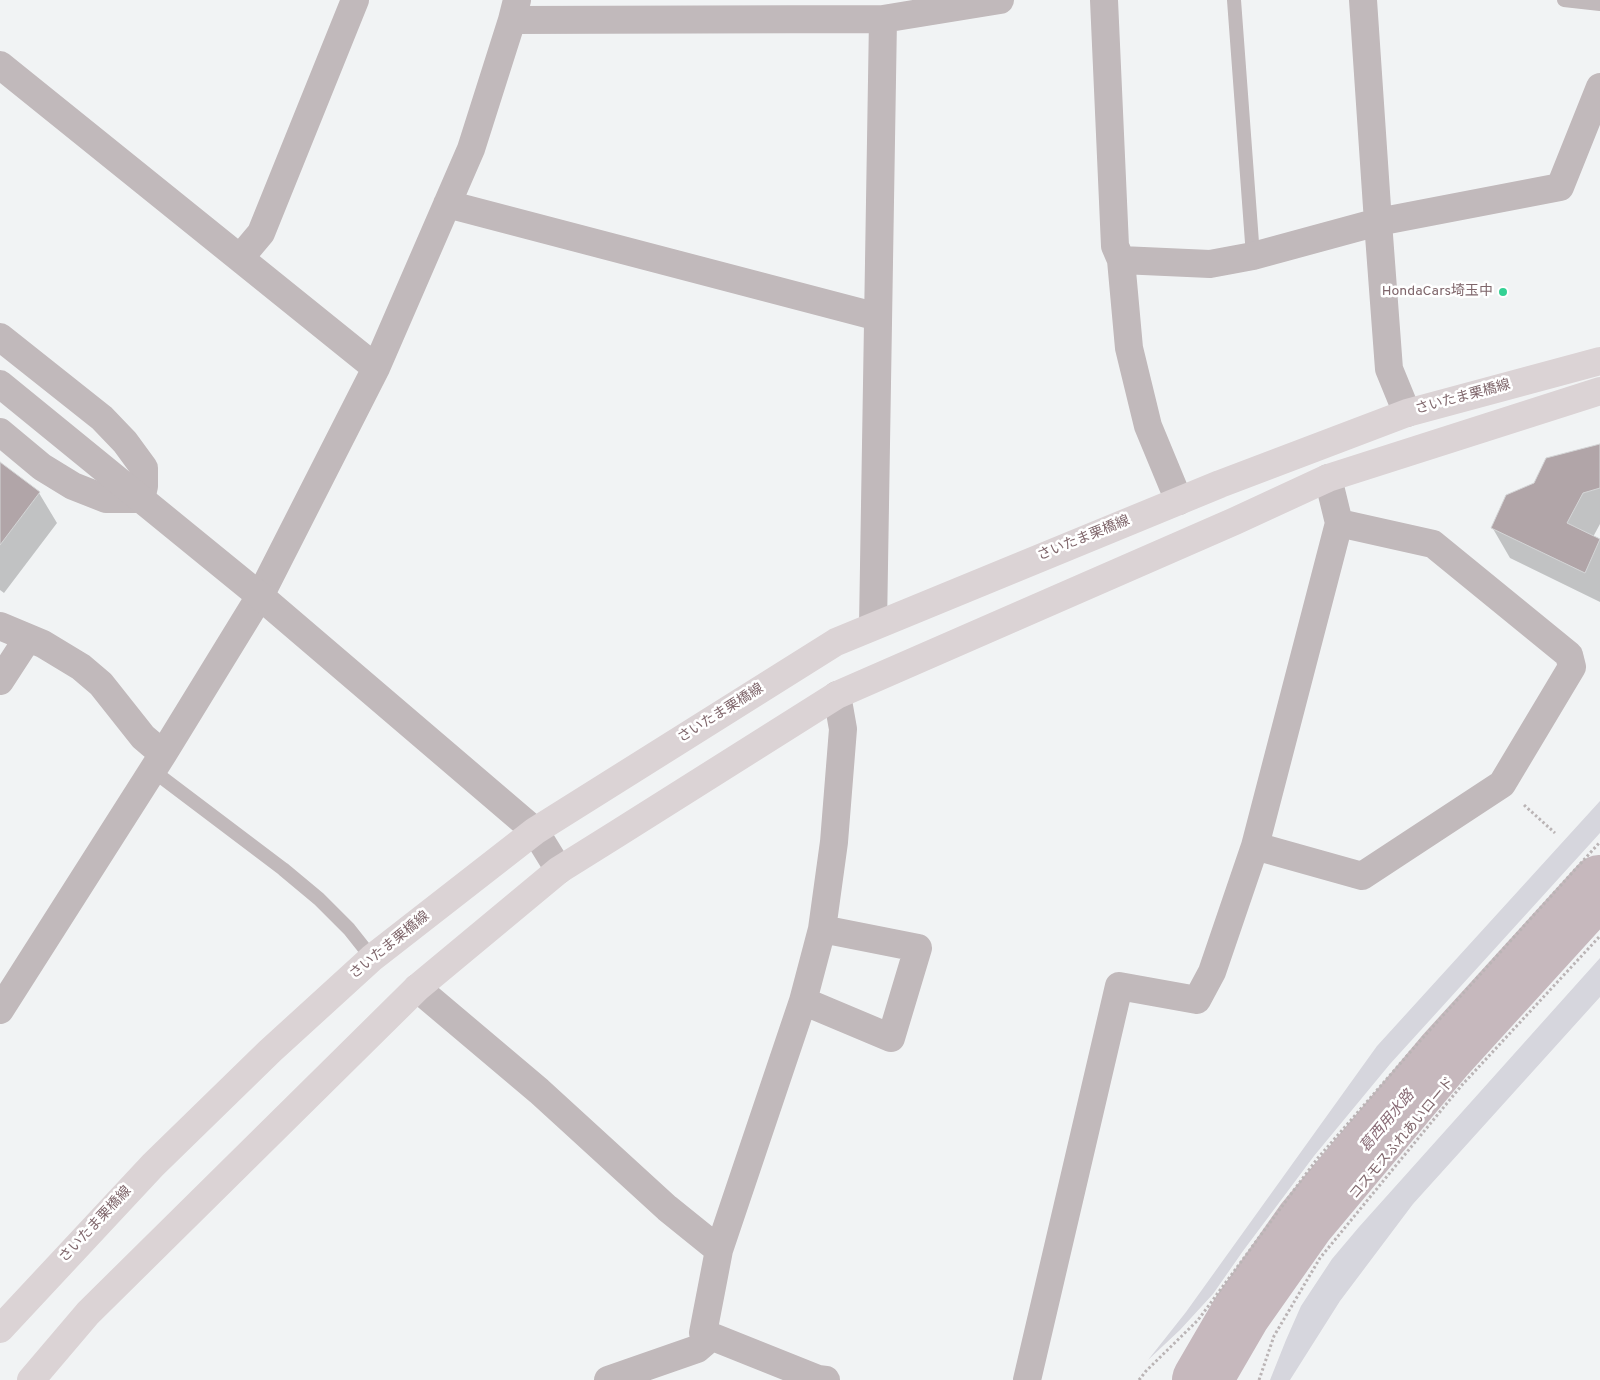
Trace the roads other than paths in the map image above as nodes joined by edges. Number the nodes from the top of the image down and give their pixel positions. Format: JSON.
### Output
{"nodes":[{"id":1,"x":356,"y":0,"type":"edge"},
{"id":2,"x":1000,"y":0,"type":"edge"},
{"id":3,"x":1104,"y":0,"type":"edge"},
{"id":4,"x":1234,"y":0,"type":"edge"},
{"id":5,"x":1363,"y":0,"type":"edge"},
{"id":6,"x":1564,"y":0,"type":"edge"},
{"id":7,"x":1600,"y":4,"type":"edge"},
{"id":8,"x":515,"y":10,"type":"edge"},
{"id":9,"x":883,"y":20,"type":"junction"},
{"id":10,"x":0,"y":65,"type":"edge"},
{"id":11,"x":1600,"y":87,"type":"edge"},
{"id":12,"x":447,"y":204,"type":"junction"},
{"id":13,"x":1378,"y":222,"type":"junction"},
{"id":14,"x":1253,"y":256,"type":"junction"},
{"id":15,"x":240,"y":258,"type":"junction"},
{"id":16,"x":1121,"y":260,"type":"junction"},
{"id":17,"x":878,"y":318,"type":"junction"},
{"id":18,"x":0,"y":338,"type":"edge"},
{"id":19,"x":1600,"y":360,"type":"edge"},
{"id":20,"x":376,"y":368,"type":"junction"},
{"id":21,"x":0,"y":384,"type":"edge"},
{"id":22,"x":1600,"y":391,"type":"edge"},
{"id":23,"x":1407,"y":413,"type":"junction"},
{"id":24,"x":0,"y":432,"type":"edge"},
{"id":25,"x":1328,"y":478,"type":"junction"},
{"id":26,"x":141,"y":499,"type":"junction"},
{"id":27,"x":1179,"y":501,"type":"junction"},
{"id":28,"x":1339,"y":523,"type":"junction"},
{"id":29,"x":260,"y":596,"type":"junction"},
{"id":30,"x":0,"y":626,"type":"edge"},
{"id":31,"x":873,"y":626,"type":"junction"},
{"id":32,"x":28,"y":638,"type":"junction"},
{"id":33,"x":0,"y":681,"type":"edge"},
{"id":34,"x":837,"y":695,"type":"junction"},
{"id":35,"x":158,"y":762,"type":"junction"},
{"id":36,"x":535,"y":831,"type":"junction"},
{"id":37,"x":1255,"y":846,"type":"junction"},
{"id":38,"x":559,"y":870,"type":"junction"},
{"id":39,"x":822,"y":929,"type":"junction"},
{"id":40,"x":372,"y":958,"type":"junction"},
{"id":41,"x":417,"y":988,"type":"junction"},
{"id":42,"x":803,"y":1001,"type":"junction"},
{"id":43,"x":0,"y":1010,"type":"edge"},
{"id":44,"x":719,"y":1250,"type":"junction"},
{"id":45,"x":0,"y":1329,"type":"edge"},
{"id":46,"x":711,"y":1336,"type":"junction"},
{"id":47,"x":30,"y":1380,"type":"edge"},
{"id":48,"x":608,"y":1380,"type":"edge"},
{"id":49,"x":821,"y":1380,"type":"edge"},
{"id":50,"x":1027,"y":1380,"type":"edge"}],
"edges":[{"from":1,"to":15,"type":"street"},
{"from":2,"to":9,"type":"street"},
{"from":3,"to":16,"type":"street"},
{"from":4,"to":14,"type":"lane"},
{"from":5,"to":13,"type":"street"},
{"from":6,"to":7,"type":"lane"},
{"from":8,"to":9,"type":"street"},
{"from":8,"to":12,"type":"street"},
{"from":9,"to":17,"type":"street"},
{"from":10,"to":15,"type":"street"},
{"from":11,"to":13,"type":"street"},
{"from":12,"to":17,"type":"street"},
{"from":12,"to":20,"type":"street"},
{"from":13,"to":14,"type":"street"},
{"from":13,"to":23,"type":"street"},
{"from":14,"to":16,"type":"street"},
{"from":15,"to":20,"type":"street"},
{"from":16,"to":27,"type":"street"},
{"from":17,"to":31,"type":"street"},
{"from":18,"to":26,"type":"street"},
{"from":19,"to":23,"type":"main road","name":"さいたま栗橋線"},
{"from":20,"to":29,"type":"street"},
{"from":21,"to":26,"type":"street"},
{"from":22,"to":25,"type":"main road"},
{"from":23,"to":27,"type":"main road","name":"さいたま栗橋線"},
{"from":24,"to":26,"type":"street"},
{"from":25,"to":28,"type":"street"},
{"from":25,"to":34,"type":"main road"},
{"from":26,"to":29,"type":"street"},
{"from":27,"to":31,"type":"main road","name":"さいたま栗橋線"},
{"from":28,"to":37,"type":"street"},
{"from":28,"to":37,"type":"street"},
{"from":29,"to":35,"type":"street"},
{"from":29,"to":36,"type":"street"},
{"from":30,"to":32,"type":"street"},
{"from":31,"to":36,"type":"main road","name":"さいたま栗橋線"},
{"from":32,"to":33,"type":"street"},
{"from":32,"to":35,"type":"street"},
{"from":34,"to":38,"type":"main road"},
{"from":34,"to":39,"type":"street"},
{"from":35,"to":40,"type":"lane"},
{"from":35,"to":43,"type":"street"},
{"from":36,"to":38,"type":"street"},
{"from":36,"to":40,"type":"main road","name":"さいたま栗橋線"},
{"from":37,"to":50,"type":"street"},
{"from":38,"to":41,"type":"main road"},
{"from":39,"to":42,"type":"street"},
{"from":39,"to":42,"type":"street"},
{"from":40,"to":45,"type":"main road","name":"さいたま栗橋線"},
{"from":41,"to":44,"type":"street"},
{"from":41,"to":47,"type":"main road"},
{"from":42,"to":44,"type":"street"},
{"from":44,"to":46,"type":"street"},
{"from":46,"to":48,"type":"street"},
{"from":46,"to":49,"type":"street"}]}
